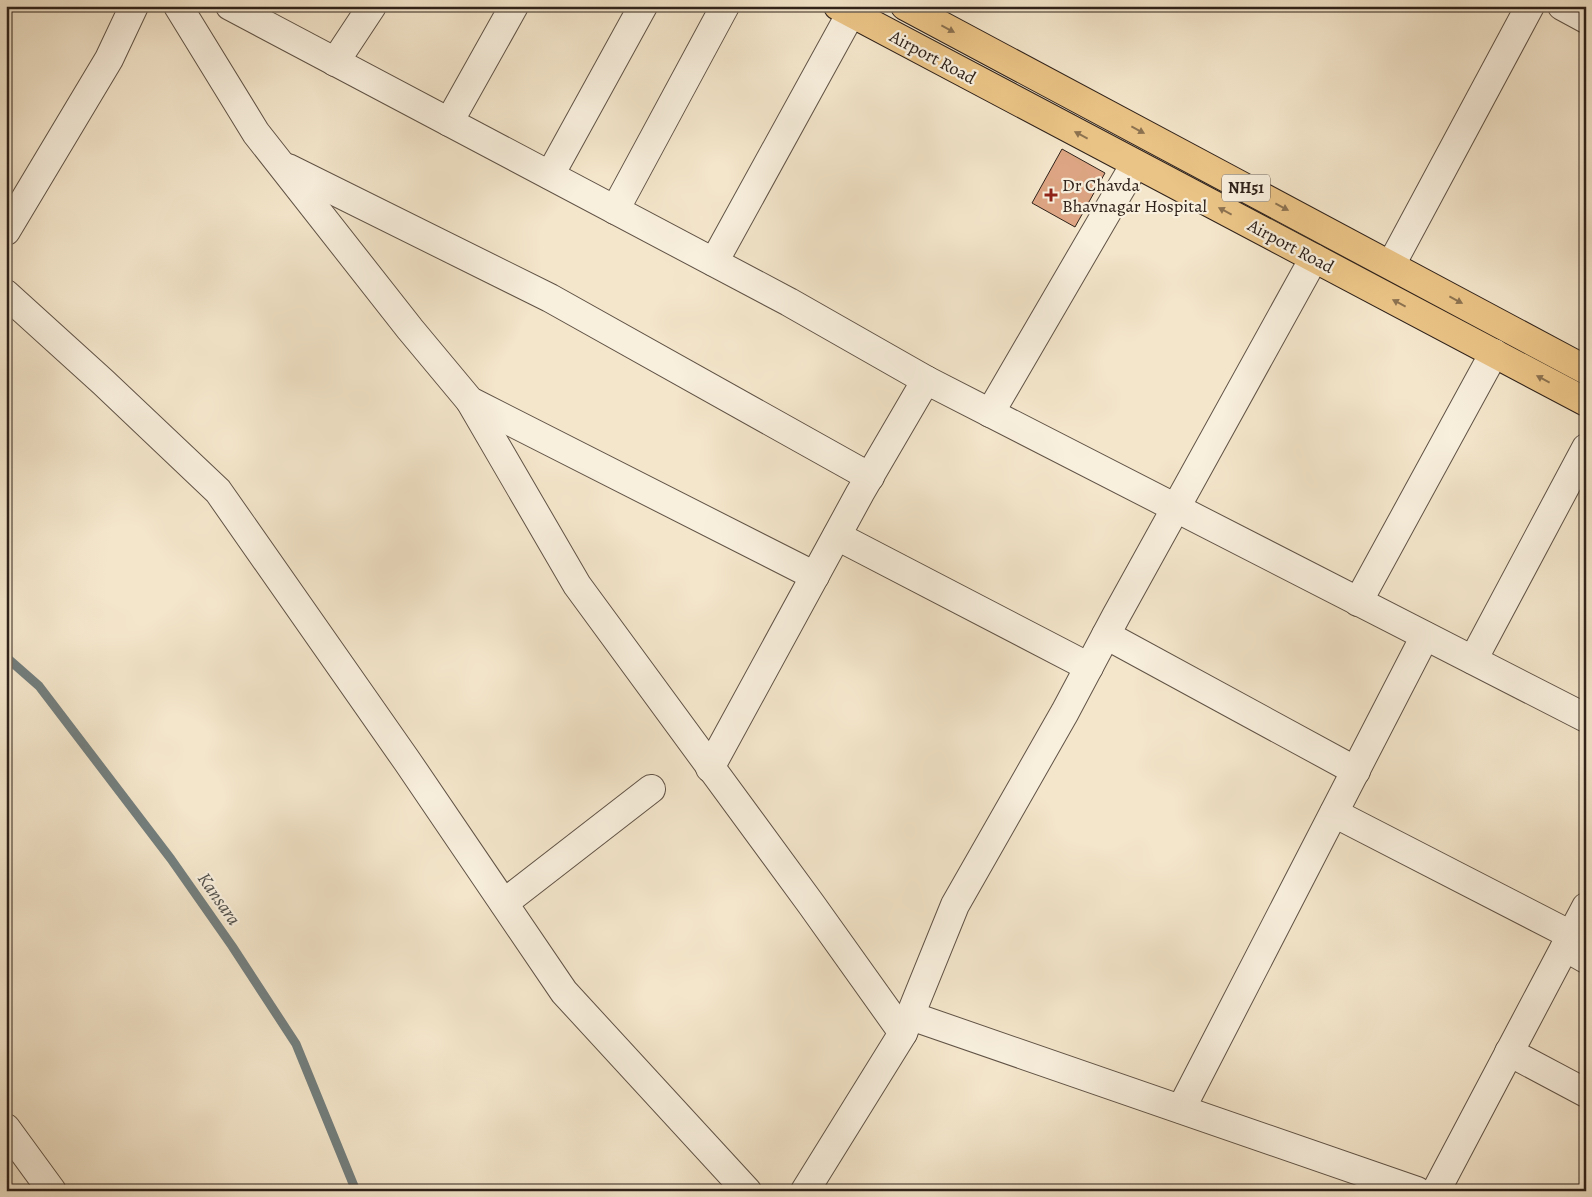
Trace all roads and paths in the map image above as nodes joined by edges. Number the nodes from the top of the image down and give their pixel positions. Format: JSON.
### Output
{"nodes":[{"id":1,"x":134,"y":6,"type":"edge"},
{"id":2,"x":178,"y":6,"type":"edge"},
{"id":3,"x":230,"y":6,"type":"edge"},
{"id":4,"x":372,"y":6,"type":"edge"},
{"id":5,"x":514,"y":6,"type":"edge"},
{"id":6,"x":643,"y":6,"type":"edge"},
{"id":7,"x":725,"y":6,"type":"edge"},
{"id":8,"x":905,"y":6,"type":"edge"},
{"id":9,"x":1530,"y":6,"type":"edge"},
{"id":10,"x":1562,"y":6,"type":"edge"},
{"id":11,"x":845,"y":10,"type":"edge"},
{"id":12,"x":1586,"y":19,"type":"edge"},
{"id":13,"x":335,"y":62,"type":"junction"},
{"id":14,"x":448,"y":122,"type":"junction"},
{"id":15,"x":1135,"y":164,"type":"junction"},
{"id":16,"x":282,"y":165,"type":"junction"},
{"id":17,"x":550,"y":176,"type":"junction"},
{"id":18,"x":615,"y":210,"type":"junction"},
{"id":19,"x":6,"y":231,"type":"edge"},
{"id":20,"x":1314,"y":258,"type":"junction"},
{"id":21,"x":714,"y":262,"type":"junction"},
{"id":22,"x":1391,"y":265,"type":"junction"},
{"id":23,"x":6,"y":294,"type":"edge"},
{"id":24,"x":1494,"y":353,"type":"junction"},
{"id":25,"x":1586,"y":370,"type":"edge"},
{"id":26,"x":926,"y":380,"type":"junction"},
{"id":27,"x":470,"y":402,"type":"junction"},
{"id":28,"x":1586,"y":402,"type":"edge"},
{"id":29,"x":990,"y":413,"type":"junction"},
{"id":30,"x":1586,"y":448,"type":"edge"},
{"id":31,"x":870,"y":477,"type":"junction"},
{"id":32,"x":1176,"y":509,"type":"junction"},
{"id":33,"x":837,"y":536,"type":"junction"},
{"id":34,"x":814,"y":576,"type":"junction"},
{"id":35,"x":1358,"y":602,"type":"junction"},
{"id":36,"x":1106,"y":635,"type":"junction"},
{"id":37,"x":1425,"y":636,"type":"junction"},
{"id":38,"x":1473,"y":660,"type":"junction"},
{"id":39,"x":1090,"y":667,"type":"junction"},
{"id":40,"x":1586,"y":718,"type":"edge"},
{"id":41,"x":710,"y":768,"type":"junction"},
{"id":42,"x":1356,"y":771,"type":"junction"},
{"id":43,"x":650,"y":790,"type":"dead end"},
{"id":44,"x":1334,"y":813,"type":"junction"},
{"id":45,"x":504,"y":904,"type":"junction"},
{"id":46,"x":1586,"y":907,"type":"edge"},
{"id":47,"x":1574,"y":947,"type":"edge"},
{"id":48,"x":907,"y":1024,"type":"junction"},
{"id":49,"x":1510,"y":1052,"type":"junction"},
{"id":50,"x":1586,"y":1093,"type":"edge"},
{"id":51,"x":1181,"y":1109,"type":"junction"},
{"id":52,"x":6,"y":1128,"type":"edge"},
{"id":53,"x":52,"y":1191,"type":"edge"},
{"id":54,"x":748,"y":1191,"type":"edge"},
{"id":55,"x":805,"y":1191,"type":"edge"},
{"id":56,"x":1417,"y":1191,"type":"edge"},
{"id":57,"x":1436,"y":1191,"type":"edge"}],
"edges":[{"from":1,"to":19,"type":"street"},
{"from":2,"to":16,"type":"street"},
{"from":3,"to":13,"type":"street"},
{"from":4,"to":13,"type":"street"},
{"from":5,"to":14,"type":"street"},
{"from":6,"to":17,"type":"street"},
{"from":7,"to":18,"type":"street"},
{"from":8,"to":22,"type":"highway","name":"Airport Road","number":"NH51","one_way":true},
{"from":9,"to":22,"type":"street"},
{"from":10,"to":12,"type":"street"},
{"from":15,"to":11,"type":"highway","name":"Airport Road","number":"NH51","one_way":true},
{"from":11,"to":21,"type":"street"},
{"from":13,"to":14,"type":"street"},
{"from":14,"to":17,"type":"street"},
{"from":20,"to":15,"type":"highway","name":"Airport Road","number":"NH51","one_way":true},
{"from":15,"to":29,"type":"street"},
{"from":16,"to":27,"type":"street"},
{"from":16,"to":31,"type":"street"},
{"from":17,"to":18,"type":"street"},
{"from":18,"to":21,"type":"street"},
{"from":24,"to":20,"type":"highway","name":"Airport Road","number":"NH51","one_way":true},
{"from":20,"to":32,"type":"street"},
{"from":21,"to":26,"type":"street"},
{"from":22,"to":25,"type":"highway","name":"Airport Road","number":"NH51","one_way":true},
{"from":23,"to":45,"type":"street"},
{"from":28,"to":24,"type":"highway","name":"Airport Road","number":"NH51","one_way":true},
{"from":24,"to":35,"type":"street"},
{"from":26,"to":29,"type":"street"},
{"from":26,"to":31,"type":"street"},
{"from":27,"to":34,"type":"street"},
{"from":27,"to":41,"type":"street"},
{"from":29,"to":32,"type":"street"},
{"from":30,"to":38,"type":"street"},
{"from":31,"to":33,"type":"street"},
{"from":32,"to":35,"type":"street"},
{"from":32,"to":36,"type":"street"},
{"from":33,"to":34,"type":"street"},
{"from":33,"to":39,"type":"street"},
{"from":34,"to":41,"type":"street"},
{"from":35,"to":37,"type":"street"},
{"from":36,"to":39,"type":"street"},
{"from":36,"to":42,"type":"street"},
{"from":37,"to":38,"type":"street"},
{"from":37,"to":42,"type":"street"},
{"from":38,"to":40,"type":"street"},
{"from":39,"to":48,"type":"street"},
{"from":41,"to":48,"type":"street"},
{"from":42,"to":44,"type":"street"},
{"from":43,"to":45,"type":"street"},
{"from":44,"to":47,"type":"street"},
{"from":44,"to":51,"type":"street"},
{"from":45,"to":54,"type":"street"},
{"from":46,"to":47,"type":"street"},
{"from":47,"to":49,"type":"street"},
{"from":48,"to":51,"type":"street"},
{"from":48,"to":55,"type":"street"},
{"from":49,"to":50,"type":"street"},
{"from":49,"to":57,"type":"street"},
{"from":51,"to":56,"type":"street"},
{"from":52,"to":53,"type":"street"}]}
